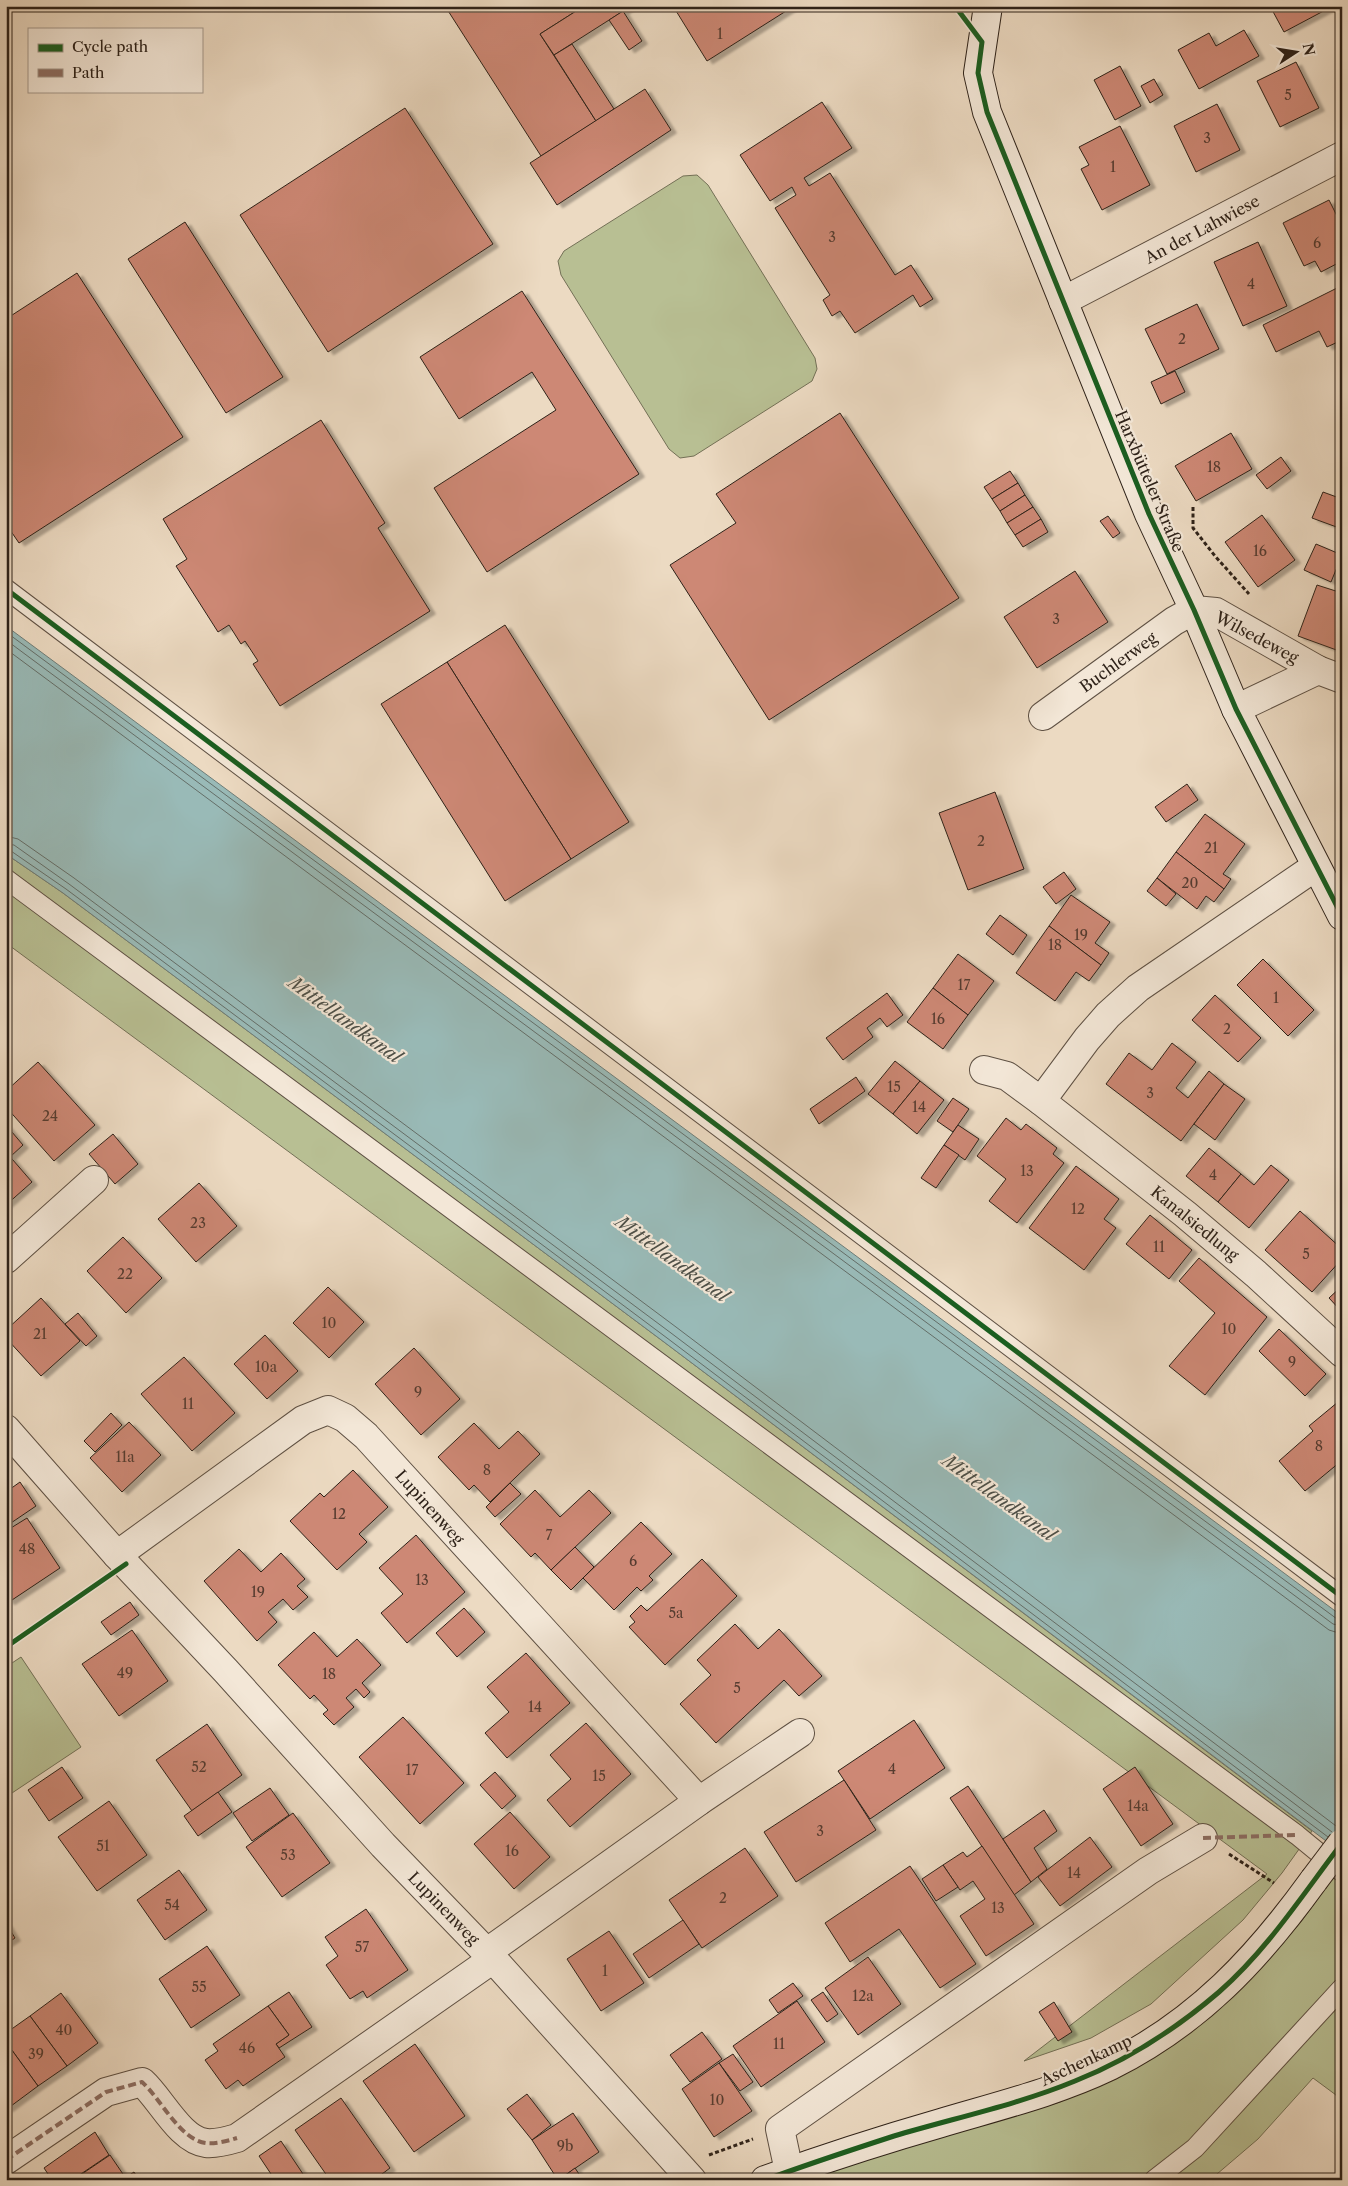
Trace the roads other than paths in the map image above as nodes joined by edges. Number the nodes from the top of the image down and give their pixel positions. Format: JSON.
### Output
{"nodes":[{"id":1,"x":988,"y":6,"type":"edge"},
{"id":2,"x":1342,"y":156,"type":"edge"},
{"id":3,"x":1063,"y":302,"type":"junction"},
{"id":4,"x":6,"y":589,"type":"edge"},
{"id":5,"x":1194,"y":610,"type":"junction"},
{"id":6,"x":1330,"y":675,"type":"edge"},
{"id":7,"x":1236,"y":709,"type":"junction"},
{"id":8,"x":1043,"y":716,"type":"dead end"},
{"id":9,"x":1315,"y":867,"type":"junction"},
{"id":10,"x":6,"y":879,"type":"edge"},
{"id":11,"x":1342,"y":916,"type":"edge"},
{"id":12,"x":984,"y":1070,"type":"dead end"},
{"id":13,"x":1041,"y":1101,"type":"junction"},
{"id":14,"x":94,"y":1180,"type":"dead end"},
{"id":15,"x":6,"y":1259,"type":"edge"},
{"id":16,"x":1342,"y":1353,"type":"edge"},
{"id":17,"x":6,"y":1429,"type":"edge"},
{"id":18,"x":117,"y":1555,"type":"junction"},
{"id":19,"x":1342,"y":1597,"type":"edge"},
{"id":20,"x":800,"y":1733,"type":"dead end"},
{"id":21,"x":699,"y":1801,"type":"junction"},
{"id":22,"x":1203,"y":1838,"type":"road end"},
{"id":23,"x":1342,"y":1843,"type":"edge"},
{"id":24,"x":1342,"y":1872,"type":"edge"},
{"id":25,"x":490,"y":1956,"type":"junction"},
{"id":26,"x":1342,"y":1988,"type":"edge"},
{"id":27,"x":6,"y":2160,"type":"edge"},
{"id":28,"x":697,"y":2169,"type":"edge"},
{"id":29,"x":777,"y":2175,"type":"edge"},
{"id":30,"x":1154,"y":2180,"type":"edge"}],
"edges":[{"from":1,"to":3,"type":"street","name":"Harxbütteler Straße"},
{"from":2,"to":3,"type":"street","name":"An der Lahwiese"},
{"from":3,"to":5,"type":"street","name":"Harxbütteler Straße"},
{"from":4,"to":19,"type":"lane"},
{"from":5,"to":6,"type":"street","name":"Wilsedeweg"},
{"from":5,"to":7,"type":"street","name":"Harxbütteler Straße"},
{"from":5,"to":8,"type":"street","name":"Buchlerweg"},
{"from":6,"to":7,"type":"street","name":"Wilsedeweg"},
{"from":7,"to":9,"type":"street","name":"Harxbütteler Straße"},
{"from":9,"to":11,"type":"street","name":"Harxbütteler Straße"},
{"from":9,"to":13,"type":"street"},
{"from":10,"to":24,"type":"lane"},
{"from":12,"to":13,"type":"street","name":"Kanalsiedlung"},
{"from":13,"to":16,"type":"street","name":"Kanalsiedlung"},
{"from":14,"to":15,"type":"street"},
{"from":17,"to":18,"type":"street","name":"Lupinenweg"},
{"from":18,"to":21,"type":"street","name":"Lupinenweg"},
{"from":18,"to":25,"type":"street","name":"Lupinenweg"},
{"from":20,"to":21,"type":"street","name":"Lupinenweg"},
{"from":21,"to":25,"type":"street","name":"Lupinenweg"},
{"from":22,"to":29,"type":"street","name":"Aschenkamp"},
{"from":23,"to":29,"type":"street","name":"Aschenkamp","bridge":true},
{"from":25,"to":27,"type":"street","name":"Lupinenweg"},
{"from":25,"to":28,"type":"street","name":"Lupinenweg"},
{"from":26,"to":30,"type":"lane"}]}
